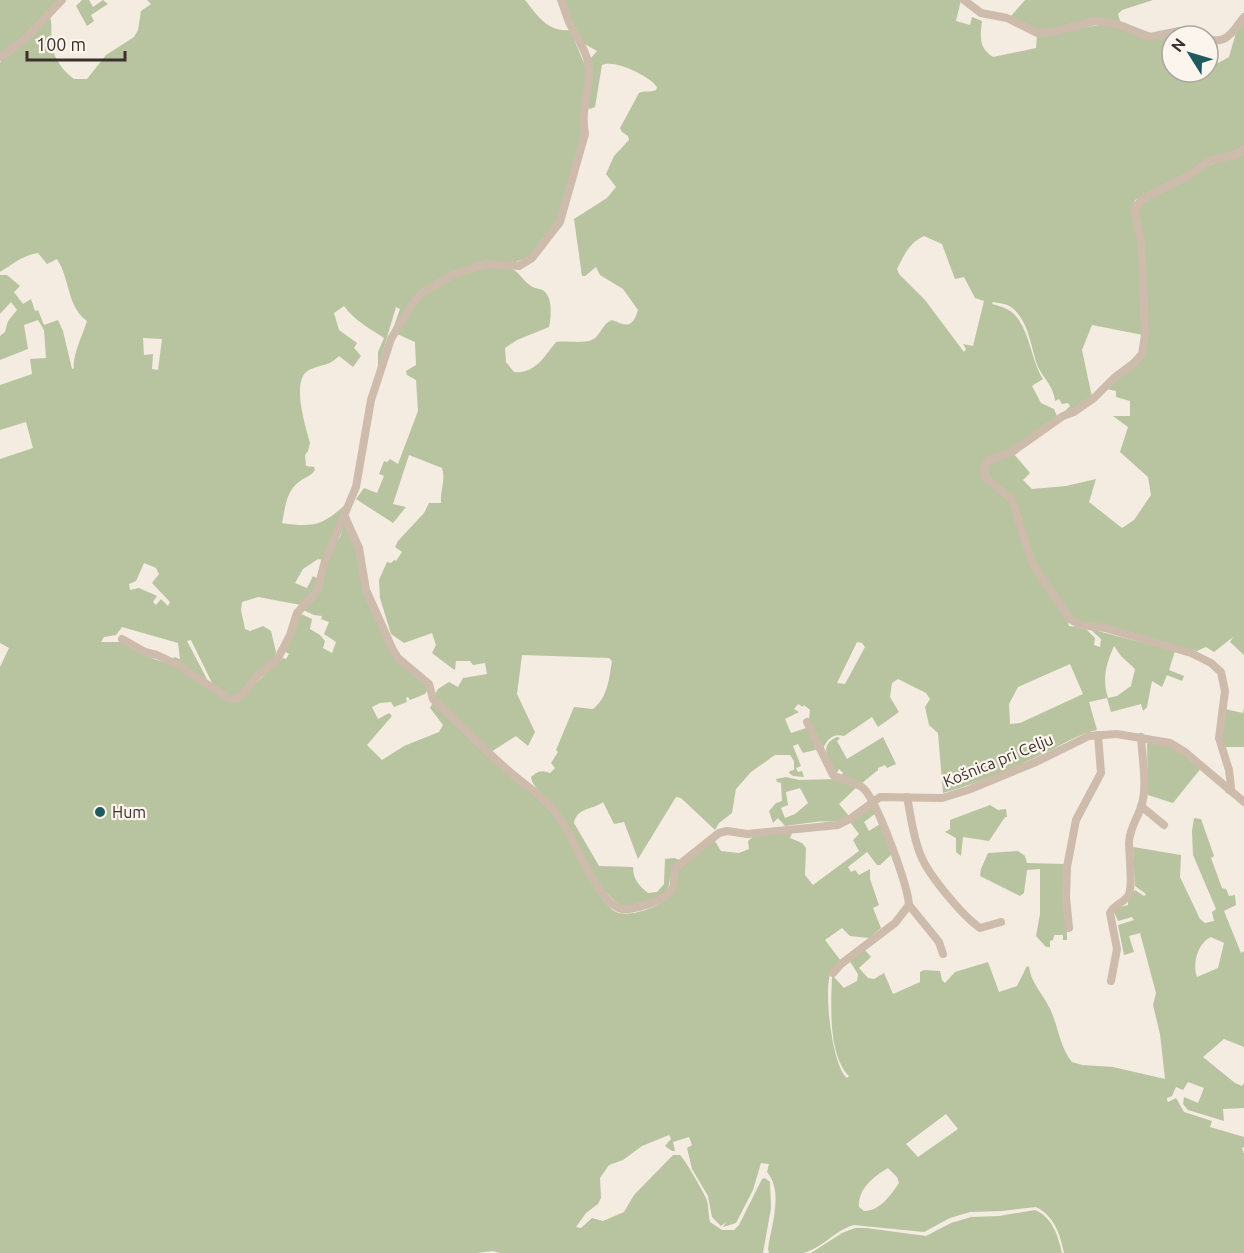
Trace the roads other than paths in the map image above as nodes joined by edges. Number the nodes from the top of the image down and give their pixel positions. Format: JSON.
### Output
{"nodes":[{"id":1,"x":62,"y":0,"type":"edge"},
{"id":2,"x":561,"y":0,"type":"edge"},
{"id":3,"x":964,"y":0,"type":"edge"},
{"id":4,"x":1244,"y":17,"type":"edge"},
{"id":5,"x":1160,"y":35,"type":"edge"},
{"id":6,"x":1220,"y":41,"type":"edge"},
{"id":7,"x":0,"y":57,"type":"edge"},
{"id":8,"x":1244,"y":149,"type":"edge"},
{"id":9,"x":345,"y":517,"type":"junction"},
{"id":10,"x":122,"y":639,"type":"dead end"},
{"id":11,"x":807,"y":722,"type":"dead end"},
{"id":12,"x":1098,"y":735,"type":"junction"},
{"id":13,"x":1141,"y":737,"type":"junction"},
{"id":14,"x":1229,"y":790,"type":"junction"},
{"id":15,"x":907,"y":797,"type":"junction"},
{"id":16,"x":872,"y":801,"type":"junction"},
{"id":17,"x":1244,"y":802,"type":"edge"},
{"id":18,"x":1142,"y":806,"type":"junction"},
{"id":19,"x":1164,"y":825,"type":"dead end"},
{"id":20,"x":909,"y":905,"type":"junction"},
{"id":21,"x":1000,"y":922,"type":"dead end"},
{"id":22,"x":1068,"y":928,"type":"dead end"},
{"id":23,"x":943,"y":954,"type":"dead end"},
{"id":24,"x":833,"y":973,"type":"dead end"},
{"id":25,"x":1111,"y":981,"type":"dead end"}],
"edges":[{"from":1,"to":7,"type":"street"},
{"from":2,"to":9,"type":"street"},
{"from":3,"to":5,"type":"street"},
{"from":4,"to":6,"type":"street"},
{"from":8,"to":14,"type":"street"},
{"from":9,"to":10,"type":"street"},
{"from":9,"to":16,"type":"street"},
{"from":11,"to":16,"type":"street"},
{"from":12,"to":13,"type":"street","name":"Košnica pri Celju"},
{"from":12,"to":15,"type":"street","name":"Košnica pri Celju"},
{"from":12,"to":22,"type":"street"},
{"from":13,"to":14,"type":"street","name":"Košnica pri Celju"},
{"from":13,"to":18,"type":"street"},
{"from":14,"to":17,"type":"street","name":"Košnica pri Celju"},
{"from":15,"to":16,"type":"street","name":"Košnica pri Celju"},
{"from":15,"to":21,"type":"street"},
{"from":16,"to":20,"type":"street"},
{"from":18,"to":19,"type":"street"},
{"from":18,"to":25,"type":"street"},
{"from":20,"to":23,"type":"street"},
{"from":20,"to":24,"type":"street"}]}
